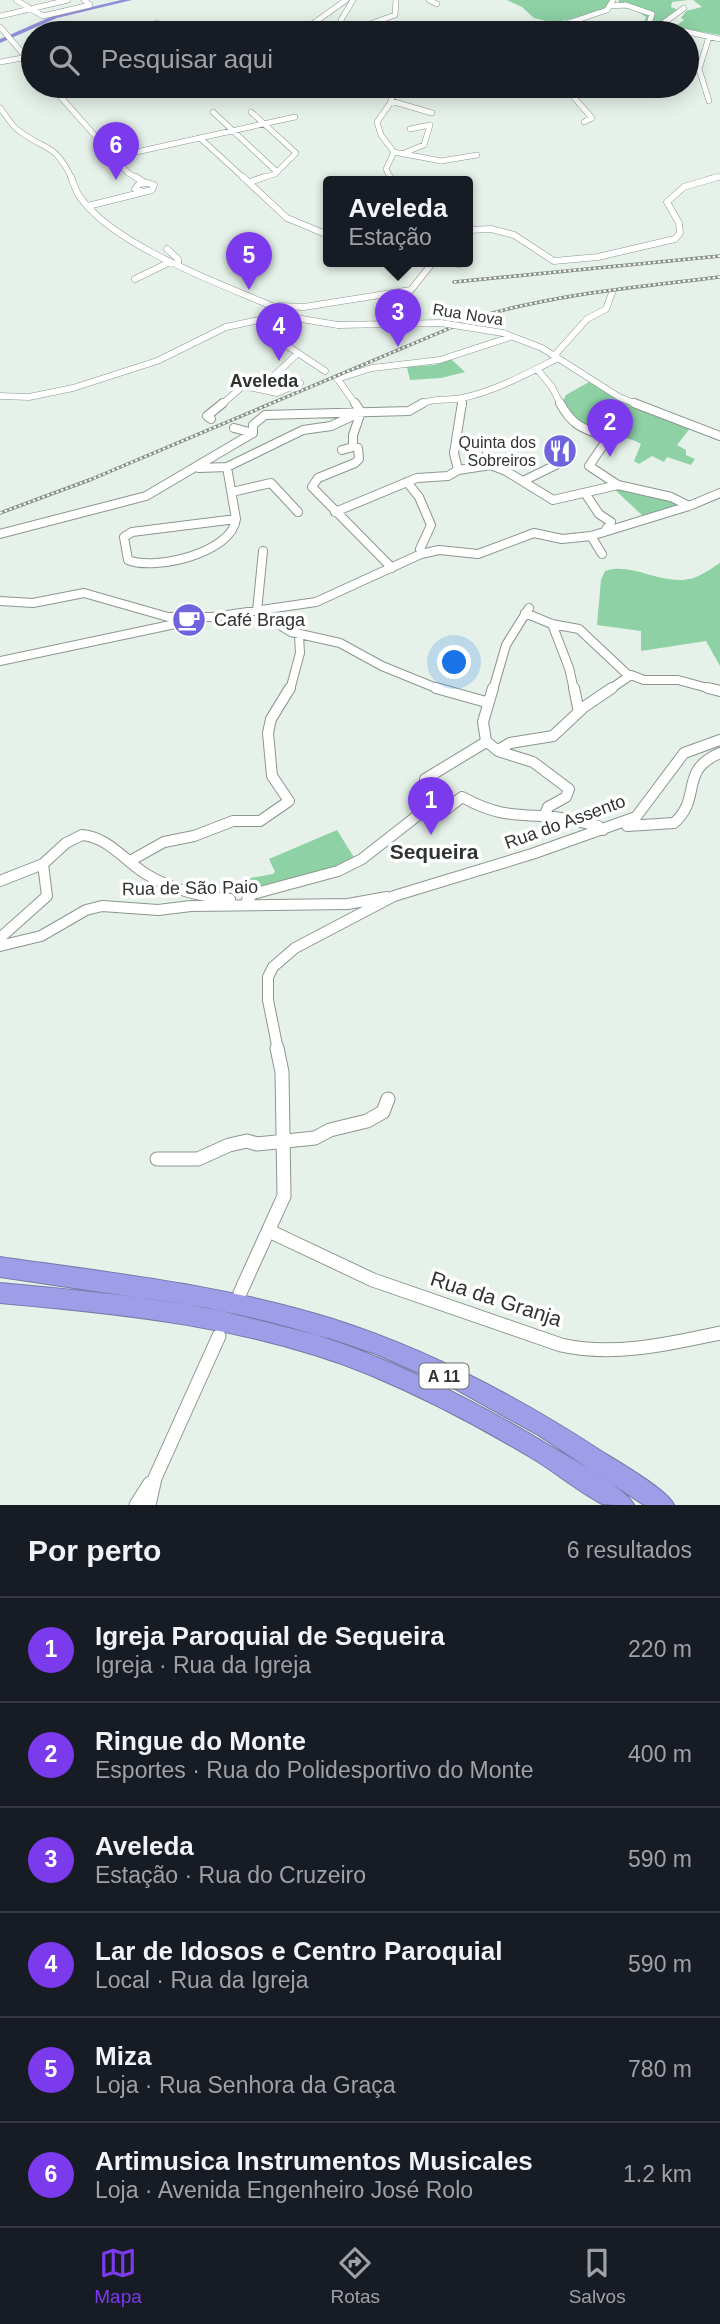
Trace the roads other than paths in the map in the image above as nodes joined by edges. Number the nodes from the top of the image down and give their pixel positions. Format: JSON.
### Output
{"nodes":[{"id":1,"x":16,"y":0,"type":"edge"},
{"id":2,"x":68,"y":0,"type":"edge"},
{"id":3,"x":84,"y":0,"type":"edge"},
{"id":4,"x":346,"y":0,"type":"edge"},
{"id":5,"x":352,"y":0,"type":"edge"},
{"id":6,"x":396,"y":0,"type":"edge"},
{"id":7,"x":429,"y":0,"type":"edge"},
{"id":8,"x":50,"y":2,"type":"edge"},
{"id":9,"x":611,"y":3,"type":"edge"},
{"id":10,"x":437,"y":4,"type":"dead end"},
{"id":11,"x":327,"y":6,"type":"dead end"},
{"id":12,"x":684,"y":8,"type":"dead end"},
{"id":13,"x":29,"y":9,"type":"junction"},
{"id":14,"x":326,"y":13,"type":"junction"},
{"id":15,"x":0,"y":16,"type":"edge"},
{"id":16,"x":316,"y":21,"type":"edge"},
{"id":17,"x":341,"y":21,"type":"edge"},
{"id":18,"x":378,"y":21,"type":"edge"},
{"id":19,"x":569,"y":21,"type":"edge"},
{"id":20,"x":650,"y":21,"type":"edge"},
{"id":21,"x":667,"y":21,"type":"edge"},
{"id":22,"x":0,"y":27,"type":"edge"},
{"id":23,"x":699,"y":35,"type":"edge"},
{"id":24,"x":6,"y":37,"type":"edge"},
{"id":25,"x":709,"y":37,"type":"junction"},
{"id":26,"x":720,"y":39,"type":"edge"},
{"id":27,"x":21,"y":54,"type":"edge"},
{"id":28,"x":699,"y":58,"type":"edge"},
{"id":29,"x":21,"y":59,"type":"edge"},
{"id":30,"x":0,"y":62,"type":"edge"},
{"id":31,"x":699,"y":73,"type":"edge"},
{"id":32,"x":58,"y":98,"type":"edge"},
{"id":33,"x":392,"y":98,"type":"edge"},
{"id":34,"x":574,"y":98,"type":"edge"},
{"id":35,"x":391,"y":101,"type":"junction"},
{"id":36,"x":709,"y":101,"type":"dead end"},
{"id":37,"x":0,"y":108,"type":"edge"},
{"id":38,"x":213,"y":112,"type":"dead end"},
{"id":39,"x":251,"y":112,"type":"dead end"},
{"id":40,"x":432,"y":113,"type":"dead end"},
{"id":41,"x":295,"y":117,"type":"dead end"},
{"id":42,"x":9,"y":122,"type":"junction"},
{"id":43,"x":584,"y":122,"type":"dead end"},
{"id":44,"x":264,"y":124,"type":"junction"},
{"id":45,"x":438,"y":124,"type":"dead end"},
{"id":46,"x":0,"y":125,"type":"edge"},
{"id":47,"x":430,"y":125,"type":"junction"},
{"id":48,"x":410,"y":129,"type":"dead end"},
{"id":49,"x":233,"y":130,"type":"junction"},
{"id":50,"x":200,"y":138,"type":"junction"},
{"id":51,"x":394,"y":152,"type":"junction"},
{"id":52,"x":403,"y":153,"type":"junction"},
{"id":53,"x":477,"y":155,"type":"dead end"},
{"id":54,"x":111,"y":158,"type":"junction"},
{"id":55,"x":277,"y":172,"type":"junction"},
{"id":56,"x":390,"y":176,"type":"edge"},
{"id":57,"x":720,"y":177,"type":"edge"},
{"id":58,"x":250,"y":182,"type":"junction"},
{"id":59,"x":145,"y":183,"type":"junction"},
{"id":60,"x":135,"y":186,"type":"junction"},
{"id":61,"x":144,"y":192,"type":"junction"},
{"id":62,"x":88,"y":206,"type":"junction"},
{"id":63,"x":473,"y":229,"type":"edge"},
{"id":64,"x":323,"y":233,"type":"edge"},
{"id":65,"x":167,"y":249,"type":"dead end"},
{"id":66,"x":174,"y":264,"type":"junction"},
{"id":67,"x":428,"y":267,"type":"edge"},
{"id":68,"x":135,"y":279,"type":"dead end"},
{"id":69,"x":612,"y":293,"type":"dead end"},
{"id":70,"x":275,"y":313,"type":"junction"},
{"id":71,"x":514,"y":337,"type":"junction"},
{"id":72,"x":297,"y":354,"type":"junction"},
{"id":73,"x":556,"y":357,"type":"junction"},
{"id":74,"x":537,"y":369,"type":"junction"},
{"id":75,"x":325,"y":371,"type":"dead end"},
{"id":76,"x":0,"y":396,"type":"edge"},
{"id":77,"x":462,"y":398,"type":"junction"},
{"id":78,"x":360,"y":412,"type":"junction"},
{"id":79,"x":211,"y":419,"type":"dead end"},
{"id":80,"x":234,"y":428,"type":"dead end"},
{"id":81,"x":253,"y":433,"type":"junction"},
{"id":82,"x":720,"y":436,"type":"edge"},
{"id":83,"x":358,"y":448,"type":"dead end"},
{"id":84,"x":488,"y":448,"type":"dead end"},
{"id":85,"x":342,"y":450,"type":"dead end"},
{"id":86,"x":568,"y":459,"type":"dead end"},
{"id":87,"x":219,"y":464,"type":"junction"},
{"id":88,"x":485,"y":464,"type":"junction"},
{"id":89,"x":458,"y":470,"type":"junction"},
{"id":90,"x":523,"y":481,"type":"junction"},
{"id":91,"x":407,"y":482,"type":"junction"},
{"id":92,"x":618,"y":485,"type":"junction"},
{"id":93,"x":232,"y":492,"type":"junction"},
{"id":94,"x":585,"y":493,"type":"junction"},
{"id":95,"x":720,"y":493,"type":"edge"},
{"id":96,"x":689,"y":506,"type":"junction"},
{"id":97,"x":298,"y":512,"type":"dead end"},
{"id":98,"x":335,"y":512,"type":"junction"},
{"id":99,"x":236,"y":519,"type":"junction"},
{"id":100,"x":605,"y":532,"type":"junction"},
{"id":101,"x":0,"y":534,"type":"edge"},
{"id":102,"x":591,"y":536,"type":"junction"},
{"id":103,"x":263,"y":551,"type":"dead end"},
{"id":104,"x":421,"y":554,"type":"junction"},
{"id":105,"x":603,"y":554,"type":"dead end"},
{"id":106,"x":392,"y":568,"type":"junction"},
{"id":107,"x":0,"y":601,"type":"edge"},
{"id":108,"x":260,"y":610,"type":"junction"},
{"id":109,"x":188,"y":618,"type":"junction"},
{"id":110,"x":552,"y":624,"type":"junction"},
{"id":111,"x":299,"y":636,"type":"junction"},
{"id":112,"x":0,"y":661,"type":"edge"},
{"id":113,"x":629,"y":676,"type":"junction"},
{"id":114,"x":720,"y":691,"type":"edge"},
{"id":115,"x":486,"y":702,"type":"junction"},
{"id":116,"x":579,"y":712,"type":"junction"},
{"id":117,"x":720,"y":740,"type":"edge"},
{"id":118,"x":486,"y":742,"type":"junction"},
{"id":119,"x":498,"y":750,"type":"junction"},
{"id":120,"x":720,"y":753,"type":"edge"},
{"id":121,"x":422,"y":812,"type":"junction"},
{"id":122,"x":544,"y":817,"type":"junction"},
{"id":123,"x":605,"y":829,"type":"junction"},
{"id":124,"x":130,"y":861,"type":"junction"},
{"id":125,"x":43,"y":864,"type":"junction"},
{"id":126,"x":0,"y":881,"type":"edge"},
{"id":127,"x":394,"y":897,"type":"junction"},
{"id":128,"x":247,"y":900,"type":"junction"},
{"id":129,"x":285,"y":904,"type":"junction"},
{"id":130,"x":348,"y":904,"type":"junction"},
{"id":131,"x":359,"y":914,"type":"junction"},
{"id":132,"x":0,"y":939,"type":"edge"},
{"id":133,"x":0,"y":946,"type":"edge"},
{"id":134,"x":388,"y":1099,"type":"dead end"},
{"id":135,"x":285,"y":1142,"type":"junction"},
{"id":136,"x":157,"y":1159,"type":"dead end"},
{"id":137,"x":270,"y":1231,"type":"junction"},
{"id":138,"x":0,"y":1267,"type":"edge"},
{"id":139,"x":0,"y":1293,"type":"edge"},
{"id":140,"x":240,"y":1293,"type":"dead end"},
{"id":141,"x":720,"y":1333,"type":"edge"},
{"id":142,"x":219,"y":1336,"type":"dead end"},
{"id":143,"x":155,"y":1478,"type":"junction"},
{"id":144,"x":136,"y":1505,"type":"edge"},
{"id":145,"x":149,"y":1505,"type":"edge"},
{"id":146,"x":623,"y":1505,"type":"edge"},
{"id":147,"x":663,"y":1505,"type":"edge"}],
"edges":[{"from":1,"to":13,"type":"street"},
{"from":2,"to":8,"type":"street"},
{"from":3,"to":13,"type":"street"},
{"from":4,"to":14,"type":"street"},
{"from":5,"to":17,"type":"street"},
{"from":6,"to":18,"type":"street"},
{"from":7,"to":10,"type":"street"},
{"from":8,"to":13,"type":"street"},
{"from":9,"to":19,"type":"street"},
{"from":9,"to":20,"type":"street"},
{"from":11,"to":14,"type":"street"},
{"from":12,"to":21,"type":"street"},
{"from":13,"to":15,"type":"street"},
{"from":14,"to":16,"type":"street"},
{"from":22,"to":24,"type":"street"},
{"from":23,"to":25,"type":"street"},
{"from":24,"to":27,"type":"street"},
{"from":25,"to":26,"type":"street"},
{"from":25,"to":28,"type":"street"},
{"from":29,"to":30,"type":"street"},
{"from":31,"to":36,"type":"street"},
{"from":32,"to":54,"type":"street"},
{"from":33,"to":35,"type":"street"},
{"from":34,"to":43,"type":"street"},
{"from":35,"to":40,"type":"street"},
{"from":35,"to":51,"type":"street"},
{"from":37,"to":42,"type":"street"},
{"from":38,"to":49,"type":"street"},
{"from":39,"to":44,"type":"street"},
{"from":41,"to":44,"type":"street"},
{"from":42,"to":46,"type":"street"},
{"from":42,"to":62,"type":"street"},
{"from":44,"to":49,"type":"street"},
{"from":44,"to":55,"type":"street"},
{"from":45,"to":47,"type":"street"},
{"from":47,"to":48,"type":"street"},
{"from":47,"to":52,"type":"street"},
{"from":49,"to":50,"type":"street"},
{"from":49,"to":55,"type":"street"},
{"from":50,"to":54,"type":"street"},
{"from":50,"to":58,"type":"street"},
{"from":51,"to":52,"type":"street"},
{"from":51,"to":56,"type":"street"},
{"from":52,"to":53,"type":"street"},
{"from":54,"to":59,"type":"street"},
{"from":54,"to":60,"type":"street"},
{"from":55,"to":58,"type":"street"},
{"from":57,"to":63,"type":"street"},
{"from":58,"to":64,"type":"street"},
{"from":59,"to":60,"type":"street"},
{"from":59,"to":61,"type":"street"},
{"from":60,"to":61,"type":"street"},
{"from":61,"to":62,"type":"street"},
{"from":62,"to":66,"type":"street"},
{"from":65,"to":66,"type":"street"},
{"from":66,"to":68,"type":"street"},
{"from":66,"to":70,"type":"street"},
{"from":67,"to":70,"type":"street"},
{"from":69,"to":73,"type":"street"},
{"from":70,"to":71,"type":"street","name":"Rua Nova","bridge":true},
{"from":70,"to":72,"type":"street"},
{"from":70,"to":76,"type":"street"},
{"from":71,"to":73,"type":"street","name":"Rua Nova"},
{"from":71,"to":78,"type":"street"},
{"from":72,"to":75,"type":"street"},
{"from":72,"to":79,"type":"street"},
{"from":73,"to":74,"type":"street"},
{"from":73,"to":82,"type":"street","name":"Rua Nova"},
{"from":74,"to":77,"type":"street"},
{"from":74,"to":92,"type":"street"},
{"from":77,"to":78,"type":"street"},
{"from":77,"to":89,"type":"street"},
{"from":78,"to":81,"type":"street"},
{"from":78,"to":85,"type":"street"},
{"from":78,"to":87,"type":"street"},
{"from":80,"to":81,"type":"street"},
{"from":81,"to":87,"type":"street"},
{"from":83,"to":98,"type":"street"},
{"from":84,"to":88,"type":"street"},
{"from":86,"to":90,"type":"street"},
{"from":87,"to":93,"type":"street"},
{"from":87,"to":101,"type":"street"},
{"from":88,"to":89,"type":"street"},
{"from":88,"to":90,"type":"street"},
{"from":89,"to":91,"type":"street"},
{"from":90,"to":94,"type":"street"},
{"from":91,"to":98,"type":"street"},
{"from":91,"to":104,"type":"street"},
{"from":92,"to":94,"type":"street"},
{"from":92,"to":96,"type":"street"},
{"from":93,"to":97,"type":"street"},
{"from":93,"to":99,"type":"street"},
{"from":94,"to":100,"type":"street"},
{"from":95,"to":96,"type":"street"},
{"from":96,"to":100,"type":"street"},
{"from":98,"to":106,"type":"street"},
{"from":99,"to":99,"type":"street"},
{"from":100,"to":102,"type":"street"},
{"from":102,"to":104,"type":"street"},
{"from":102,"to":105,"type":"street"},
{"from":103,"to":108,"type":"street"},
{"from":104,"to":106,"type":"street"},
{"from":106,"to":108,"type":"street"},
{"from":107,"to":109,"type":"street"},
{"from":108,"to":109,"type":"street"},
{"from":108,"to":111,"type":"street"},
{"from":109,"to":112,"type":"street"},
{"from":110,"to":113,"type":"street"},
{"from":110,"to":115,"type":"street"},
{"from":110,"to":116,"type":"street"},
{"from":111,"to":115,"type":"street"},
{"from":111,"to":124,"type":"street"},
{"from":113,"to":114,"type":"street"},
{"from":113,"to":116,"type":"street"},
{"from":115,"to":118,"type":"street"},
{"from":116,"to":119,"type":"street"},
{"from":117,"to":123,"type":"street","name":"Rua do Assento"},
{"from":118,"to":119,"type":"street"},
{"from":118,"to":121,"type":"street"},
{"from":119,"to":122,"type":"street"},
{"from":120,"to":123,"type":"street"},
{"from":121,"to":122,"type":"street"},
{"from":121,"to":128,"type":"street"},
{"from":122,"to":123,"type":"street"},
{"from":123,"to":127,"type":"street","name":"Rua do Assento"},
{"from":124,"to":125,"type":"street"},
{"from":124,"to":128,"type":"street"},
{"from":125,"to":126,"type":"street"},
{"from":125,"to":132,"type":"street"},
{"from":127,"to":130,"type":"street","name":"Rua de São Paio"},
{"from":127,"to":131,"type":"street"},
{"from":128,"to":129,"type":"street"},
{"from":129,"to":130,"type":"street","name":"Rua de São Paio"},
{"from":129,"to":133,"type":"street","name":"Rua de São Paio"},
{"from":130,"to":131,"type":"street"},
{"from":131,"to":135,"type":"street"},
{"from":134,"to":135,"type":"street"},
{"from":135,"to":136,"type":"street"},
{"from":135,"to":137,"type":"street"},
{"from":137,"to":140,"type":"street"},
{"from":137,"to":141,"type":"street","name":"Rua da Granja"},
{"from":138,"to":147,"type":"highway","number":"A 11"},
{"from":139,"to":146,"type":"highway","number":"A 11"},
{"from":142,"to":143,"type":"street"},
{"from":143,"to":144,"type":"street"},
{"from":143,"to":145,"type":"street"}]}
